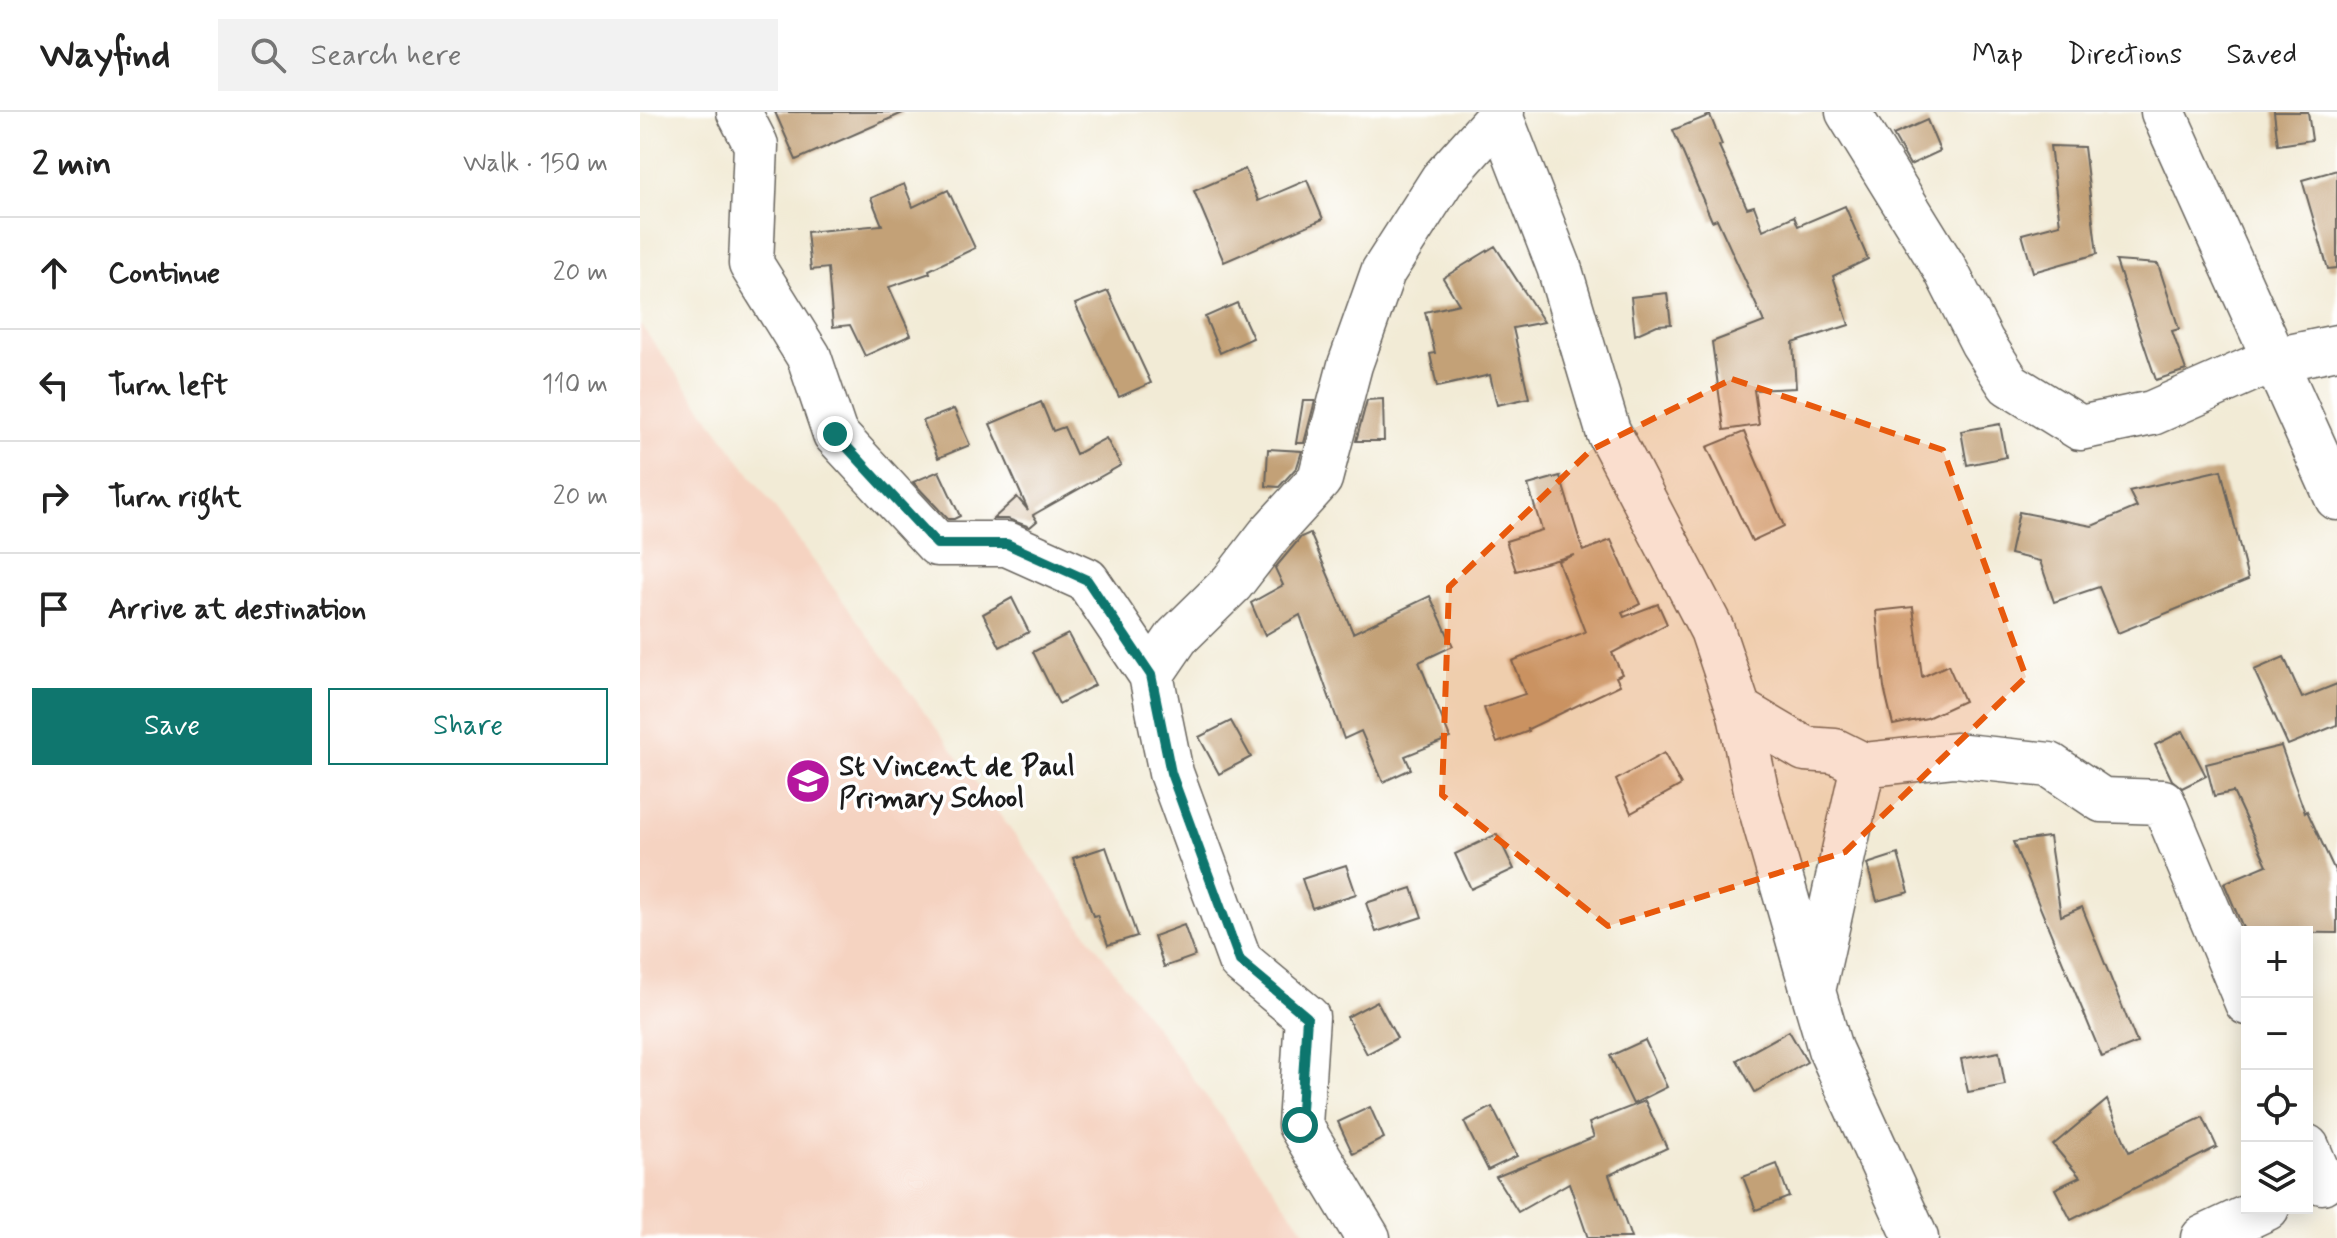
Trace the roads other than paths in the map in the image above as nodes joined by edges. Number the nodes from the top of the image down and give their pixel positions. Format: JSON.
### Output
{"nodes":[{"id":1,"x":739,"y":112,"type":"edge"},
{"id":2,"x":1848,"y":112,"type":"edge"},
{"id":3,"x":2163,"y":112,"type":"edge"},
{"id":4,"x":1501,"y":113,"type":"edge"},
{"id":5,"x":2337,"y":347,"type":"edge"},
{"id":6,"x":2337,"y":498,"type":"edge"},
{"id":7,"x":1151,"y":675,"type":"junction"},
{"id":8,"x":1739,"y":710,"type":"junction"},
{"id":9,"x":1863,"y":765,"type":"junction"},
{"id":10,"x":1813,"y":991,"type":"junction"},
{"id":11,"x":2245,"y":998,"type":"edge"},
{"id":12,"x":2254,"y":1214,"type":"edge"},
{"id":13,"x":1368,"y":1238,"type":"edge"},
{"id":14,"x":1916,"y":1238,"type":"edge"},
{"id":15,"x":2203,"y":1238,"type":"edge"}],
"edges":[{"from":1,"to":7,"type":"street"},
{"from":2,"to":5,"type":"street"},
{"from":3,"to":6,"type":"street"},
{"from":4,"to":7,"type":"street"},
{"from":4,"to":8,"type":"street"},
{"from":7,"to":13,"type":"street"},
{"from":8,"to":9,"type":"street"},
{"from":8,"to":10,"type":"street"},
{"from":9,"to":10,"type":"street"},
{"from":9,"to":11,"type":"street"},
{"from":10,"to":14,"type":"street"},
{"from":12,"to":15,"type":"street"}]}
